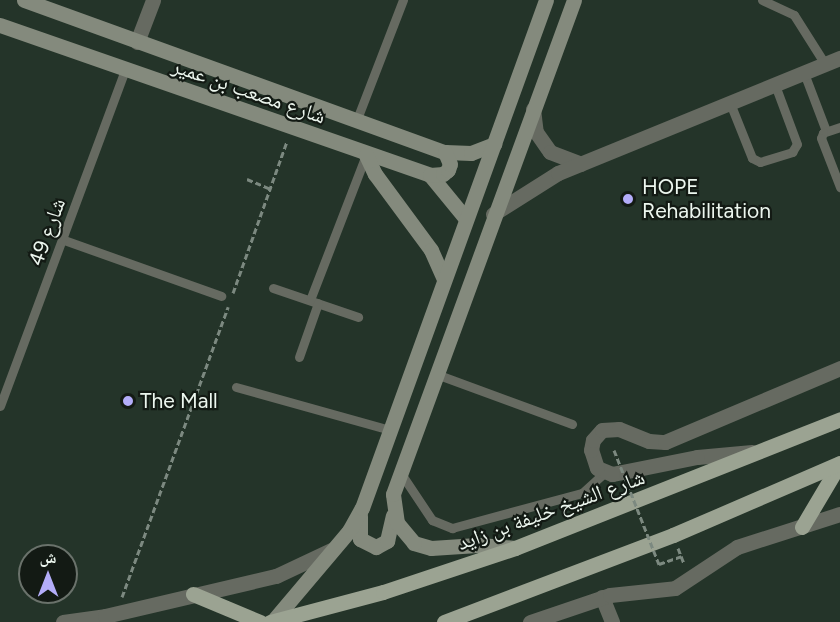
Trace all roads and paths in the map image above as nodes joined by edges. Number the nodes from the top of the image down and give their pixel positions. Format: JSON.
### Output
{"nodes":[{"id":1,"x":24,"y":0,"type":"edge"},
{"id":2,"x":153,"y":0,"type":"edge"},
{"id":3,"x":403,"y":0,"type":"edge"},
{"id":4,"x":546,"y":0,"type":"edge"},
{"id":5,"x":574,"y":0,"type":"edge"},
{"id":6,"x":762,"y":0,"type":"edge"},
{"id":7,"x":0,"y":25,"type":"edge"},
{"id":8,"x":137,"y":42,"type":"junction"},
{"id":9,"x":840,"y":58,"type":"edge"},
{"id":10,"x":825,"y":64,"type":"junction"},
{"id":11,"x":125,"y":69,"type":"junction"},
{"id":12,"x":804,"y":73,"type":"junction"},
{"id":13,"x":775,"y":85,"type":"junction"},
{"id":14,"x":730,"y":103,"type":"junction"},
{"id":15,"x":532,"y":109,"type":"junction"},
{"id":16,"x":357,"y":119,"type":"junction"},
{"id":17,"x":840,"y":127,"type":"edge"},
{"id":18,"x":292,"y":128,"type":"junction"},
{"id":19,"x":826,"y":132,"type":"junction"},
{"id":20,"x":494,"y":144,"type":"junction"},
{"id":21,"x":445,"y":152,"type":"junction"},
{"id":22,"x":366,"y":155,"type":"junction"},
{"id":23,"x":581,"y":164,"type":"junction"},
{"id":24,"x":430,"y":175,"type":"junction"},
{"id":25,"x":247,"y":179,"type":"dead end"},
{"id":26,"x":840,"y":187,"type":"edge"},
{"id":27,"x":271,"y":189,"type":"junction"},
{"id":28,"x":493,"y":214,"type":"junction"},
{"id":29,"x":466,"y":219,"type":"junction"},
{"id":30,"x":64,"y":240,"type":"junction"},
{"id":31,"x":444,"y":279,"type":"junction"},
{"id":32,"x":273,"y":288,"type":"dead end"},
{"id":33,"x":221,"y":296,"type":"dead end"},
{"id":34,"x":314,"y":302,"type":"junction"},
{"id":35,"x":358,"y":317,"type":"dead end"},
{"id":36,"x":299,"y":357,"type":"dead end"},
{"id":37,"x":840,"y":368,"type":"edge"},
{"id":38,"x":436,"y":374,"type":"junction"},
{"id":39,"x":236,"y":387,"type":"dead end"},
{"id":40,"x":0,"y":406,"type":"edge"},
{"id":41,"x":840,"y":420,"type":"edge"},
{"id":42,"x":572,"y":424,"type":"dead end"},
{"id":43,"x":390,"y":430,"type":"junction"},
{"id":44,"x":614,"y":450,"type":"dead end"},
{"id":45,"x":764,"y":451,"type":"junction"},
{"id":46,"x":840,"y":463,"type":"edge"},
{"id":47,"x":400,"y":472,"type":"junction"},
{"id":48,"x":604,"y":473,"type":"junction"},
{"id":49,"x":362,"y":508,"type":"junction"},
{"id":50,"x":393,"y":513,"type":"junction"},
{"id":51,"x":840,"y":514,"type":"edge"},
{"id":52,"x":802,"y":527,"type":"junction"},
{"id":53,"x":673,"y":535,"type":"junction"},
{"id":54,"x":515,"y":548,"type":"junction"},
{"id":55,"x":331,"y":550,"type":"junction"},
{"id":56,"x":682,"y":556,"type":"junction"},
{"id":57,"x":691,"y":579,"type":"junction"},
{"id":58,"x":193,"y":594,"type":"junction"},
{"id":59,"x":602,"y":597,"type":"junction"},
{"id":60,"x":116,"y":613,"type":"junction"},
{"id":61,"x":63,"y":622,"type":"edge"},
{"id":62,"x":260,"y":622,"type":"edge"},
{"id":63,"x":271,"y":622,"type":"edge"},
{"id":64,"x":444,"y":622,"type":"edge"},
{"id":65,"x":530,"y":622,"type":"edge"},
{"id":66,"x":612,"y":622,"type":"edge"}],
"edges":[{"from":1,"to":8,"type":"street","name":"شارع مصعب بن عمير"},
{"from":2,"to":8,"type":"street"},
{"from":3,"to":16,"type":"lane"},
{"from":4,"to":20,"type":"street"},
{"from":5,"to":15,"type":"street"},
{"from":6,"to":10,"type":"lane"},
{"from":7,"to":11,"type":"street","name":"شارع مصعب بن عمير"},
{"from":8,"to":16,"type":"street","name":"شارع مصعب بن عمير"},
{"from":9,"to":10,"type":"street"},
{"from":10,"to":12,"type":"street"},
{"from":11,"to":18,"type":"street","name":"شارع مصعب بن عمير"},
{"from":11,"to":30,"type":"lane","name":"شارع 49"},
{"from":12,"to":13,"type":"street"},
{"from":12,"to":19,"type":"lane"},
{"from":13,"to":14,"type":"street"},
{"from":13,"to":14,"type":"lane"},
{"from":14,"to":23,"type":"street"},
{"from":15,"to":23,"type":"street"},
{"from":15,"to":28,"type":"street"},
{"from":16,"to":21,"type":"street","name":"شارع مصعب بن عمير"},
{"from":17,"to":19,"type":"lane"},
{"from":18,"to":22,"type":"street","name":"شارع مصعب بن عمير"},
{"from":18,"to":27,"type":"path"},
{"from":19,"to":26,"type":"lane"},
{"from":20,"to":21,"type":"street","name":"شارع مصعب بن عمير"},
{"from":20,"to":29,"type":"street"},
{"from":21,"to":24,"type":"street"},
{"from":22,"to":24,"type":"street","name":"شارع مصعب بن عمير"},
{"from":22,"to":31,"type":"street"},
{"from":22,"to":34,"type":"lane"},
{"from":23,"to":28,"type":"street"},
{"from":24,"to":29,"type":"street"},
{"from":25,"to":27,"type":"path"},
{"from":27,"to":60,"type":"path"},
{"from":28,"to":38,"type":"street"},
{"from":29,"to":31,"type":"street"},
{"from":30,"to":33,"type":"lane"},
{"from":30,"to":40,"type":"lane","name":"شارع 49"},
{"from":31,"to":43,"type":"street"},
{"from":32,"to":34,"type":"lane"},
{"from":34,"to":35,"type":"lane"},
{"from":34,"to":36,"type":"lane"},
{"from":37,"to":48,"type":"street"},
{"from":38,"to":42,"type":"lane"},
{"from":38,"to":47,"type":"street"},
{"from":39,"to":43,"type":"lane"},
{"from":41,"to":45,"type":"main road","name":"شارع الشيخ خليفة بن زايد"},
{"from":43,"to":49,"type":"street"},
{"from":44,"to":56,"type":"path","bridge":true},
{"from":45,"to":48,"type":"street"},
{"from":45,"to":54,"type":"main road","name":"شارع الشيخ خليفة بن زايد"},
{"from":46,"to":52,"type":"main road"},
{"from":46,"to":53,"type":"main road"},
{"from":47,"to":48,"type":"lane"},
{"from":47,"to":50,"type":"street"},
{"from":49,"to":50,"type":"street"},
{"from":49,"to":55,"type":"street"},
{"from":50,"to":54,"type":"street"},
{"from":51,"to":52,"type":"street"},
{"from":52,"to":57,"type":"street"},
{"from":53,"to":56,"type":"path"},
{"from":53,"to":64,"type":"main road"},
{"from":54,"to":63,"type":"main road","name":"شارع الشيخ خليفة بن زايد"},
{"from":55,"to":58,"type":"street"},
{"from":55,"to":63,"type":"street"},
{"from":56,"to":57,"type":"path"},
{"from":57,"to":59,"type":"street"},
{"from":58,"to":60,"type":"street"},
{"from":58,"to":62,"type":"main road"},
{"from":59,"to":65,"type":"street"},
{"from":59,"to":66,"type":"street"},
{"from":60,"to":61,"type":"street"}]}
